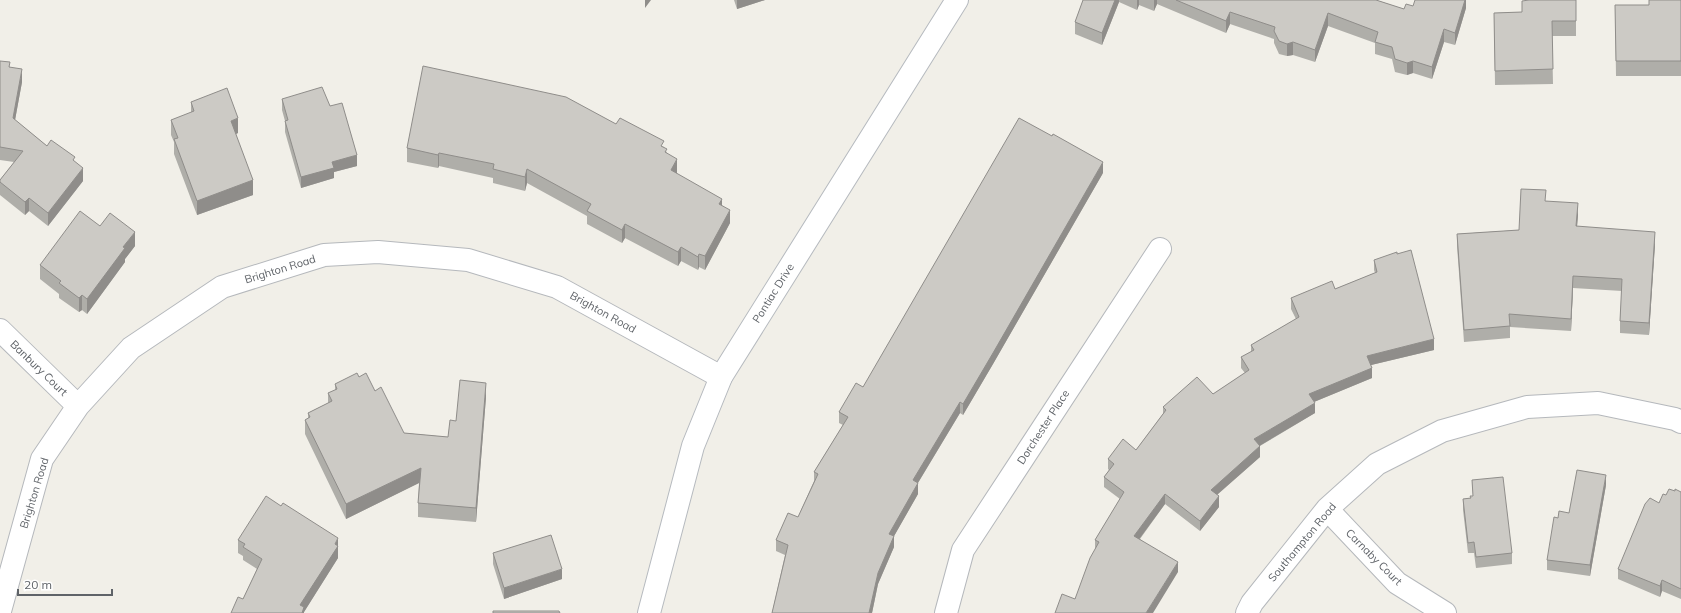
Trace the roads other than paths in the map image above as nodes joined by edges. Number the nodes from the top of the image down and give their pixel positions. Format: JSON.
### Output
{"nodes":[{"id":1,"x":957,"y":0,"type":"edge"},
{"id":2,"x":1160,"y":249,"type":"dead end"},
{"id":3,"x":0,"y":330,"type":"edge"},
{"id":4,"x":721,"y":377,"type":"junction"},
{"id":5,"x":78,"y":406,"type":"junction"},
{"id":6,"x":1681,"y":422,"type":"edge"},
{"id":7,"x":1327,"y":509,"type":"junction"},
{"id":8,"x":0,"y":611,"type":"edge"},
{"id":9,"x":649,"y":613,"type":"edge"},
{"id":10,"x":946,"y":613,"type":"edge"},
{"id":11,"x":1247,"y":613,"type":"edge"},
{"id":12,"x":1445,"y":613,"type":"edge"}],
"edges":[{"from":1,"to":4,"type":"street","name":"Pontiac Drive"},
{"from":2,"to":10,"type":"street","name":"Dorchester Place"},
{"from":3,"to":5,"type":"street","name":"Banbury Court"},
{"from":4,"to":5,"type":"street","name":"Brighton Road"},
{"from":4,"to":9,"type":"street","name":"Pontiac Drive"},
{"from":5,"to":8,"type":"street","name":"Brighton Road"},
{"from":6,"to":7,"type":"street","name":"Southampton Road"},
{"from":7,"to":11,"type":"street","name":"Southampton Road"},
{"from":7,"to":12,"type":"street","name":"Carnaby Court"}]}
